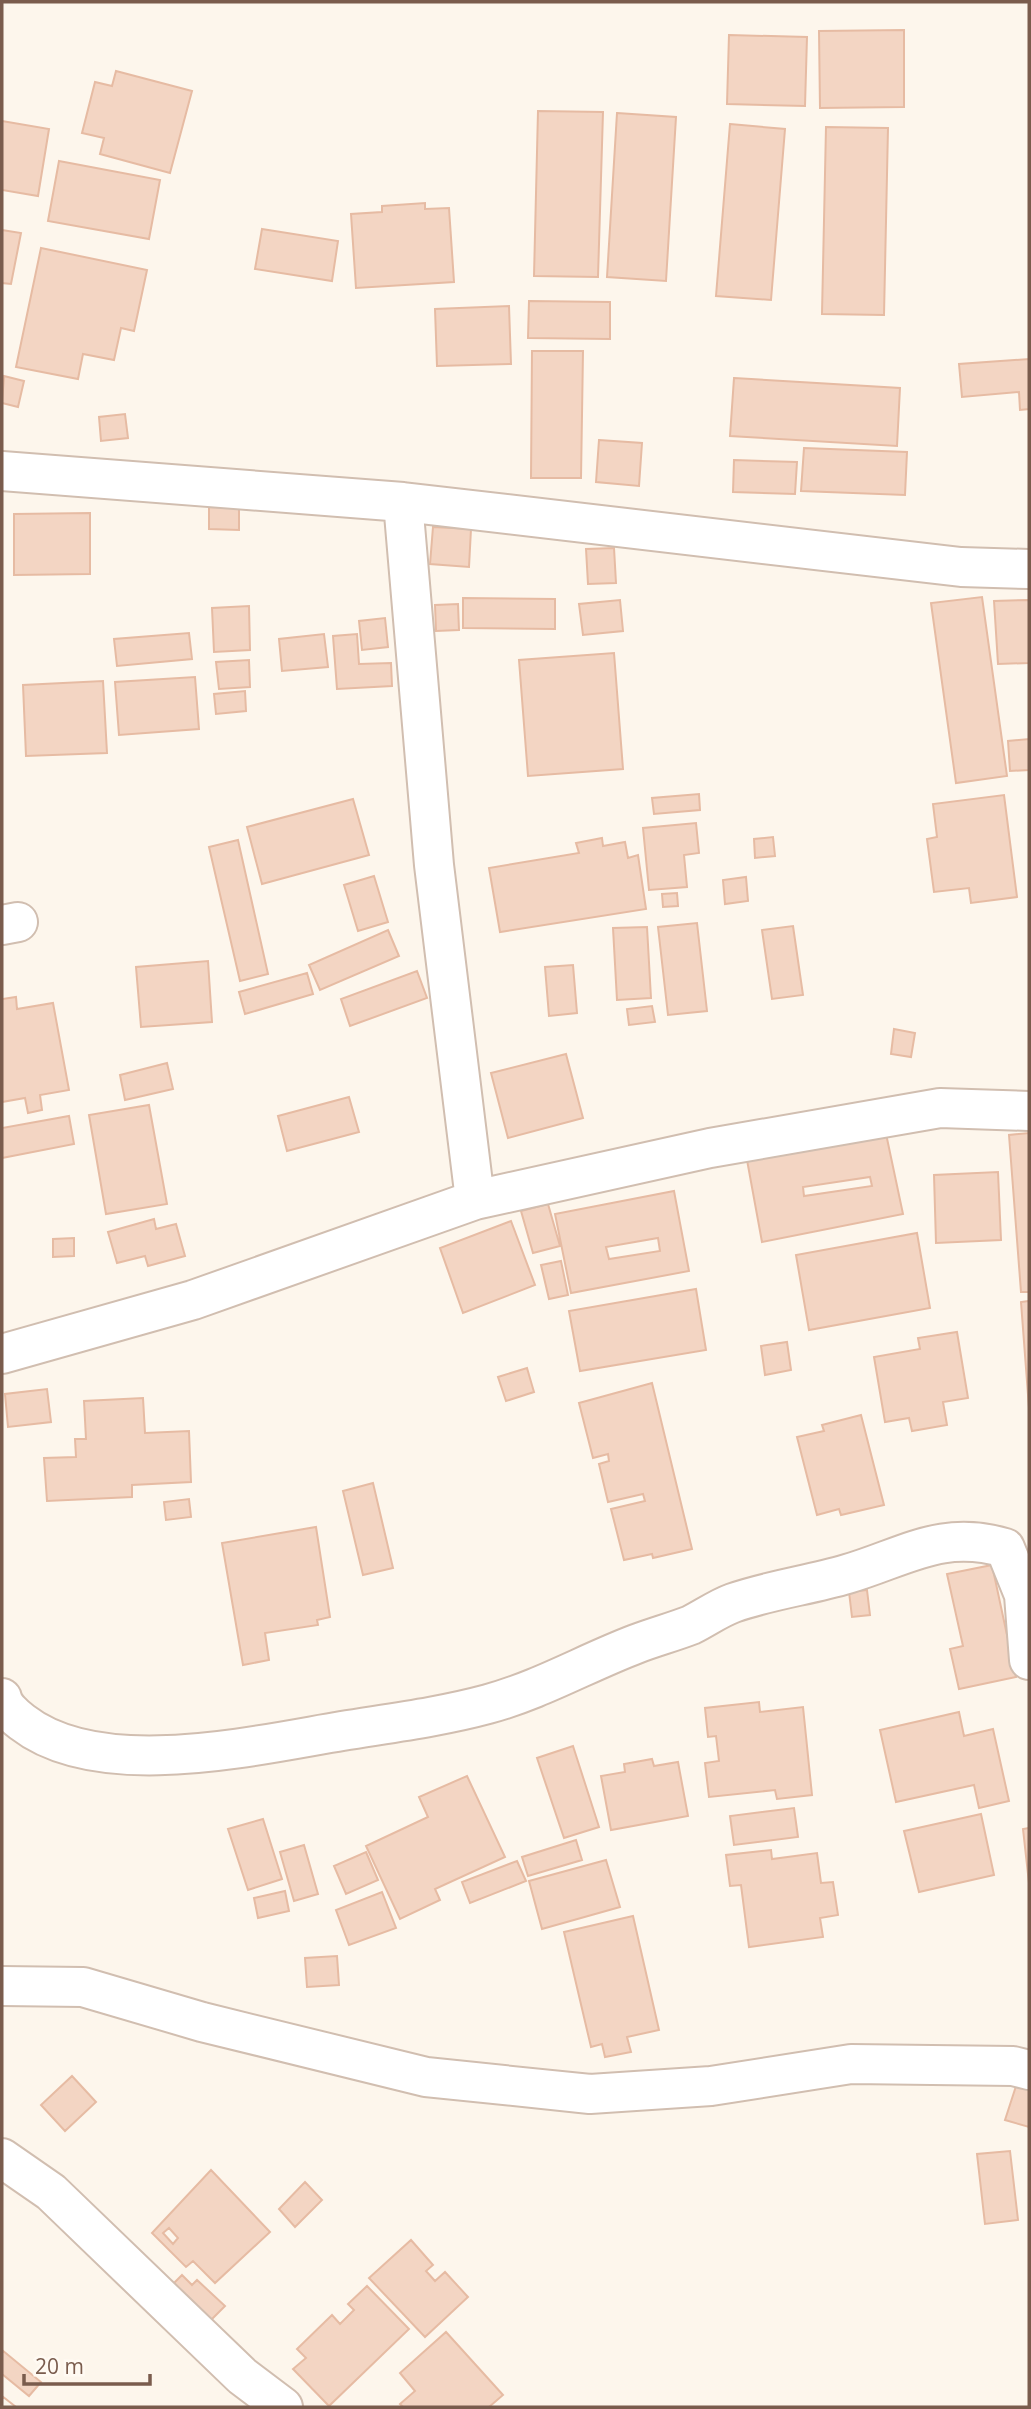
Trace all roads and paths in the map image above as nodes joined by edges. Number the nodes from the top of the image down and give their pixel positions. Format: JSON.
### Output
{"nodes":[{"id":1,"x":2,"y":471,"type":"edge"},
{"id":2,"x":403,"y":502,"type":"junction"},
{"id":3,"x":1029,"y":569,"type":"edge"},
{"id":4,"x":1029,"y":1111,"type":"edge"},
{"id":5,"x":475,"y":1200,"type":"junction"},
{"id":6,"x":5,"y":1363,"type":"edge"},
{"id":7,"x":1029,"y":1660,"type":"edge"},
{"id":8,"x":2,"y":1698,"type":"edge"},
{"id":9,"x":2,"y":1986,"type":"edge"},
{"id":10,"x":1029,"y":2070,"type":"edge"},
{"id":11,"x":2,"y":2158,"type":"edge"},
{"id":12,"x":283,"y":2407,"type":"edge"}],
"edges":[{"from":1,"to":2,"type":"street"},
{"from":2,"to":3,"type":"street"},
{"from":2,"to":5,"type":"street"},
{"from":4,"to":5,"type":"street"},
{"from":5,"to":6,"type":"street"},
{"from":7,"to":8,"type":"street"},
{"from":9,"to":10,"type":"street"},
{"from":11,"to":12,"type":"street"}]}
